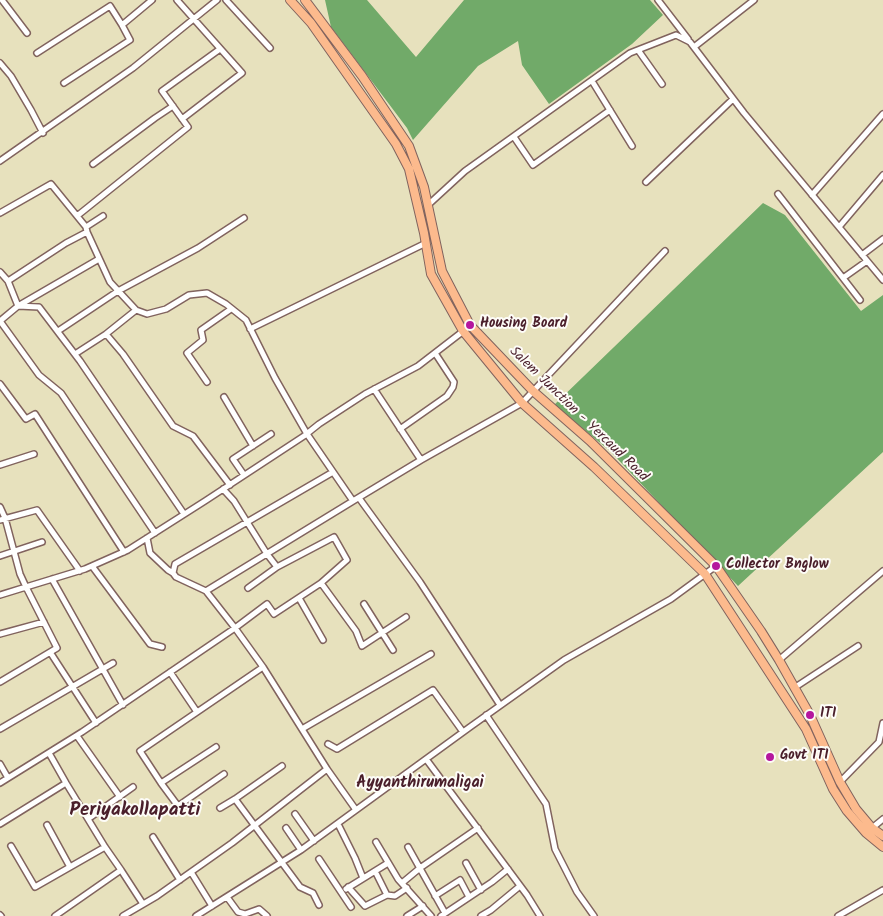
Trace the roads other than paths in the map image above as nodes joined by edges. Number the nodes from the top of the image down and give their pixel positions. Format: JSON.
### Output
{"nodes":[{"id":1,"x":2,"y":0,"type":"edge"},
{"id":2,"x":107,"y":0,"type":"edge"},
{"id":3,"x":152,"y":0,"type":"edge"},
{"id":4,"x":177,"y":0,"type":"edge"},
{"id":5,"x":217,"y":0,"type":"edge"},
{"id":6,"x":226,"y":0,"type":"edge"},
{"id":7,"x":290,"y":0,"type":"edge"},
{"id":8,"x":305,"y":0,"type":"edge"},
{"id":9,"x":658,"y":0,"type":"edge"},
{"id":10,"x":754,"y":0,"type":"edge"},
{"id":11,"x":110,"y":6,"type":"junction"},
{"id":12,"x":194,"y":19,"type":"junction"},
{"id":13,"x":122,"y":25,"type":"junction"},
{"id":14,"x":26,"y":33,"type":"dead end"},
{"id":15,"x":690,"y":42,"type":"junction"},
{"id":16,"x":694,"y":47,"type":"junction"},
{"id":17,"x":220,"y":48,"type":"junction"},
{"id":18,"x":270,"y":48,"type":"dead end"},
{"id":19,"x":638,"y":50,"type":"junction"},
{"id":20,"x":37,"y":53,"type":"dead end"},
{"id":21,"x":0,"y":63,"type":"edge"},
{"id":22,"x":592,"y":81,"type":"junction"},
{"id":23,"x":64,"y":83,"type":"dead end"},
{"id":24,"x":662,"y":84,"type":"dead end"},
{"id":25,"x":733,"y":99,"type":"junction"},
{"id":26,"x":173,"y":106,"type":"junction"},
{"id":27,"x":610,"y":110,"type":"junction"},
{"id":28,"x":883,"y":114,"type":"edge"},
{"id":29,"x":182,"y":118,"type":"junction"},
{"id":30,"x":42,"y":132,"type":"junction"},
{"id":31,"x":514,"y":137,"type":"junction"},
{"id":32,"x":632,"y":146,"type":"dead end"},
{"id":33,"x":0,"y":161,"type":"edge"},
{"id":34,"x":93,"y":164,"type":"dead end"},
{"id":35,"x":883,"y":175,"type":"edge"},
{"id":36,"x":646,"y":182,"type":"dead end"},
{"id":37,"x":778,"y":194,"type":"dead end"},
{"id":38,"x":812,"y":195,"type":"junction"},
{"id":39,"x":428,"y":206,"type":"junction"},
{"id":40,"x":0,"y":213,"type":"edge"},
{"id":41,"x":77,"y":216,"type":"junction"},
{"id":42,"x":103,"y":216,"type":"dead end"},
{"id":43,"x":244,"y":218,"type":"dead end"},
{"id":44,"x":839,"y":228,"type":"junction"},
{"id":45,"x":86,"y":230,"type":"junction"},
{"id":46,"x":883,"y":239,"type":"edge"},
{"id":47,"x":426,"y":243,"type":"junction"},
{"id":48,"x":665,"y":251,"type":"dead end"},
{"id":49,"x":862,"y":255,"type":"junction"},
{"id":50,"x":100,"y":259,"type":"junction"},
{"id":51,"x":867,"y":261,"type":"junction"},
{"id":52,"x":0,"y":272,"type":"edge"},
{"id":53,"x":843,"y":278,"type":"junction"},
{"id":54,"x":883,"y":280,"type":"edge"},
{"id":55,"x":8,"y":281,"type":"junction"},
{"id":56,"x":118,"y":291,"type":"junction"},
{"id":57,"x":860,"y":300,"type":"dead end"},
{"id":58,"x":18,"y":306,"type":"junction"},
{"id":59,"x":231,"y":308,"type":"junction"},
{"id":60,"x":136,"y":310,"type":"junction"},
{"id":61,"x":0,"y":321,"type":"edge"},
{"id":62,"x":470,"y":325,"type":"junction"},
{"id":63,"x":250,"y":329,"type":"junction"},
{"id":64,"x":58,"y":331,"type":"junction"},
{"id":65,"x":463,"y":331,"type":"junction"},
{"id":66,"x":106,"y":334,"type":"junction"},
{"id":67,"x":435,"y":353,"type":"junction"},
{"id":68,"x":75,"y":354,"type":"junction"},
{"id":69,"x":207,"y":382,"type":"dead end"},
{"id":70,"x":0,"y":384,"type":"edge"},
{"id":71,"x":374,"y":389,"type":"junction"},
{"id":72,"x":532,"y":391,"type":"junction"},
{"id":73,"x":224,"y":397,"type":"dead end"},
{"id":74,"x":522,"y":404,"type":"junction"},
{"id":75,"x":400,"y":429,"type":"junction"},
{"id":76,"x":272,"y":434,"type":"dead end"},
{"id":77,"x":307,"y":434,"type":"junction"},
{"id":78,"x":253,"y":446,"type":"junction"},
{"id":79,"x":34,"y":454,"type":"dead end"},
{"id":80,"x":421,"y":460,"type":"junction"},
{"id":81,"x":0,"y":465,"type":"edge"},
{"id":82,"x":333,"y":472,"type":"junction"},
{"id":83,"x":244,"y":475,"type":"junction"},
{"id":84,"x":230,"y":484,"type":"junction"},
{"id":85,"x":223,"y":489,"type":"junction"},
{"id":86,"x":359,"y":498,"type":"junction"},
{"id":87,"x":353,"y":501,"type":"junction"},
{"id":88,"x":0,"y":507,"type":"edge"},
{"id":89,"x":184,"y":514,"type":"junction"},
{"id":90,"x":2,"y":519,"type":"edge"},
{"id":91,"x":247,"y":523,"type":"junction"},
{"id":92,"x":155,"y":533,"type":"junction"},
{"id":93,"x":147,"y":538,"type":"junction"},
{"id":94,"x":42,"y":542,"type":"dead end"},
{"id":95,"x":14,"y":552,"type":"junction"},
{"id":96,"x":124,"y":552,"type":"junction"},
{"id":97,"x":267,"y":554,"type":"junction"},
{"id":98,"x":0,"y":556,"type":"edge"},
{"id":99,"x":92,"y":566,"type":"junction"},
{"id":100,"x":716,"y":566,"type":"junction"},
{"id":101,"x":277,"y":567,"type":"junction"},
{"id":102,"x":80,"y":571,"type":"junction"},
{"id":103,"x":883,"y":571,"type":"edge"},
{"id":104,"x":174,"y":573,"type":"junction"},
{"id":105,"x":705,"y":574,"type":"junction"},
{"id":106,"x":52,"y":579,"type":"junction"},
{"id":107,"x":321,"y":583,"type":"junction"},
{"id":108,"x":26,"y":587,"type":"junction"},
{"id":109,"x":248,"y":588,"type":"dead end"},
{"id":110,"x":206,"y":591,"type":"junction"},
{"id":111,"x":0,"y":594,"type":"edge"},
{"id":112,"x":299,"y":598,"type":"junction"},
{"id":113,"x":364,"y":604,"type":"dead end"},
{"id":114,"x":406,"y":617,"type":"dead end"},
{"id":115,"x":44,"y":622,"type":"junction"},
{"id":116,"x":235,"y":628,"type":"junction"},
{"id":117,"x":382,"y":633,"type":"junction"},
{"id":118,"x":0,"y":634,"type":"edge"},
{"id":119,"x":323,"y":640,"type":"dead end"},
{"id":120,"x":858,"y":646,"type":"dead end"},
{"id":121,"x":162,"y":647,"type":"dead end"},
{"id":122,"x":393,"y":650,"type":"dead end"},
{"id":123,"x":50,"y":652,"type":"junction"},
{"id":124,"x":431,"y":654,"type":"dead end"},
{"id":125,"x":779,"y":660,"type":"junction"},
{"id":126,"x":113,"y":662,"type":"dead end"},
{"id":127,"x":263,"y":667,"type":"junction"},
{"id":128,"x":103,"y":669,"type":"junction"},
{"id":129,"x":170,"y":672,"type":"junction"},
{"id":130,"x":0,"y":682,"type":"edge"},
{"id":131,"x":73,"y":687,"type":"junction"},
{"id":132,"x":794,"y":688,"type":"junction"},
{"id":133,"x":123,"y":704,"type":"junction"},
{"id":134,"x":500,"y":705,"type":"junction"},
{"id":135,"x":197,"y":712,"type":"junction"},
{"id":136,"x":486,"y":715,"type":"junction"},
{"id":137,"x":96,"y":723,"type":"junction"},
{"id":138,"x":883,"y":723,"type":"edge"},
{"id":139,"x":0,"y":729,"type":"edge"},
{"id":140,"x":302,"y":729,"type":"junction"},
{"id":141,"x":464,"y":732,"type":"junction"},
{"id":142,"x":77,"y":736,"type":"junction"},
{"id":143,"x":328,"y":744,"type":"dead end"},
{"id":144,"x":216,"y":747,"type":"dead end"},
{"id":145,"x":49,"y":752,"type":"junction"},
{"id":146,"x":426,"y":759,"type":"junction"},
{"id":147,"x":0,"y":764,"type":"edge"},
{"id":148,"x":282,"y":766,"type":"dead end"},
{"id":149,"x":327,"y":769,"type":"junction"},
{"id":150,"x":224,"y":774,"type":"dead end"},
{"id":151,"x":8,"y":778,"type":"junction"},
{"id":152,"x":840,"y":782,"type":"junction"},
{"id":153,"x":0,"y":783,"type":"edge"},
{"id":154,"x":66,"y":783,"type":"junction"},
{"id":155,"x":161,"y":783,"type":"junction"},
{"id":156,"x":133,"y":787,"type":"dead end"},
{"id":157,"x":120,"y":796,"type":"junction"},
{"id":158,"x":235,"y":799,"type":"junction"},
{"id":159,"x":220,"y":808,"type":"dead end"},
{"id":160,"x":356,"y":810,"type":"junction"},
{"id":161,"x":295,"y":814,"type":"dead end"},
{"id":162,"x":88,"y":819,"type":"junction"},
{"id":163,"x":883,"y":819,"type":"edge"},
{"id":164,"x":0,"y":824,"type":"edge"},
{"id":165,"x":338,"y":824,"type":"junction"},
{"id":166,"x":47,"y":825,"type":"dead end"},
{"id":167,"x":255,"y":825,"type":"junction"},
{"id":168,"x":286,"y":828,"type":"dead end"},
{"id":169,"x":478,"y":828,"type":"junction"},
{"id":170,"x":872,"y":828,"type":"junction"},
{"id":171,"x":883,"y":836,"type":"edge"},
{"id":172,"x":153,"y":837,"type":"dead end"},
{"id":173,"x":314,"y":841,"type":"junction"},
{"id":174,"x":376,"y":842,"type":"dead end"},
{"id":175,"x":11,"y":846,"type":"dead end"},
{"id":176,"x":408,"y":847,"type":"dead end"},
{"id":177,"x":883,"y":847,"type":"edge"},
{"id":178,"x":106,"y":848,"type":"junction"},
{"id":179,"x":301,"y":850,"type":"junction"},
{"id":180,"x":319,"y":858,"type":"dead end"},
{"id":181,"x":282,"y":863,"type":"junction"},
{"id":182,"x":388,"y":863,"type":"junction"},
{"id":183,"x":466,"y":863,"type":"dead end"},
{"id":184,"x":70,"y":867,"type":"junction"},
{"id":185,"x":420,"y":868,"type":"junction"},
{"id":186,"x":508,"y":869,"type":"junction"},
{"id":187,"x":121,"y":870,"type":"junction"},
{"id":188,"x":375,"y":871,"type":"junction"},
{"id":189,"x":191,"y":872,"type":"junction"},
{"id":190,"x":363,"y":878,"type":"junction"},
{"id":191,"x":180,"y":880,"type":"junction"},
{"id":192,"x":402,"y":883,"type":"junction"},
{"id":193,"x":520,"y":886,"type":"junction"},
{"id":194,"x":348,"y":888,"type":"junction"},
{"id":195,"x":407,"y":888,"type":"junction"},
{"id":196,"x":481,"y":890,"type":"junction"},
{"id":197,"x":883,"y":890,"type":"edge"},
{"id":198,"x":342,"y":892,"type":"junction"},
{"id":199,"x":386,"y":896,"type":"junction"},
{"id":200,"x":434,"y":896,"type":"junction"},
{"id":201,"x":227,"y":897,"type":"junction"},
{"id":202,"x":469,"y":897,"type":"junction"},
{"id":203,"x":143,"y":904,"type":"junction"},
{"id":204,"x":212,"y":906,"type":"junction"},
{"id":205,"x":319,"y":906,"type":"dead end"},
{"id":206,"x":423,"y":906,"type":"junction"},
{"id":207,"x":351,"y":907,"type":"dead end"},
{"id":208,"x":246,"y":915,"type":"edge"},
{"id":209,"x":443,"y":915,"type":"edge"},
{"id":210,"x":55,"y":916,"type":"edge"},
{"id":211,"x":123,"y":916,"type":"edge"},
{"id":212,"x":196,"y":916,"type":"edge"},
{"id":213,"x":267,"y":916,"type":"edge"},
{"id":214,"x":408,"y":916,"type":"edge"},
{"id":215,"x":431,"y":916,"type":"edge"},
{"id":216,"x":481,"y":916,"type":"edge"},
{"id":217,"x":540,"y":916,"type":"edge"},
{"id":218,"x":594,"y":916,"type":"edge"},
{"id":219,"x":838,"y":916,"type":"edge"}],
"edges":[{"from":1,"to":14,"type":"street"},
{"from":2,"to":11,"type":"street"},
{"from":3,"to":13,"type":"street"},
{"from":4,"to":12,"type":"street"},
{"from":5,"to":12,"type":"street"},
{"from":6,"to":18,"type":"street"},
{"from":7,"to":47,"type":"main road"},
{"from":8,"to":39,"type":"main road","name":"Salem Junction - Yercaud Road"},
{"from":9,"to":15,"type":"street"},
{"from":10,"to":16,"type":"street"},
{"from":11,"to":13,"type":"street"},
{"from":11,"to":20,"type":"street"},
{"from":12,"to":17,"type":"street"},
{"from":12,"to":30,"type":"street"},
{"from":13,"to":23,"type":"street"},
{"from":15,"to":16,"type":"street"},
{"from":15,"to":19,"type":"street"},
{"from":16,"to":25,"type":"street"},
{"from":17,"to":26,"type":"street"},
{"from":17,"to":29,"type":"street"},
{"from":19,"to":22,"type":"street"},
{"from":19,"to":24,"type":"street"},
{"from":21,"to":30,"type":"street"},
{"from":22,"to":27,"type":"street"},
{"from":22,"to":31,"type":"street"},
{"from":25,"to":36,"type":"street"},
{"from":25,"to":38,"type":"street"},
{"from":26,"to":29,"type":"street"},
{"from":26,"to":34,"type":"street"},
{"from":27,"to":31,"type":"street"},
{"from":27,"to":32,"type":"street"},
{"from":28,"to":38,"type":"street"},
{"from":29,"to":41,"type":"street"},
{"from":30,"to":33,"type":"street"},
{"from":31,"to":39,"type":"street"},
{"from":35,"to":44,"type":"street"},
{"from":37,"to":53,"type":"street"},
{"from":38,"to":44,"type":"street"},
{"from":39,"to":62,"type":"main road","name":"Salem Junction - Yercaud Road"},
{"from":40,"to":41,"type":"street"},
{"from":41,"to":45,"type":"street"},
{"from":42,"to":45,"type":"street"},
{"from":43,"to":56,"type":"street"},
{"from":44,"to":49,"type":"street"},
{"from":45,"to":50,"type":"street"},
{"from":45,"to":55,"type":"street"},
{"from":46,"to":49,"type":"street"},
{"from":47,"to":63,"type":"street"},
{"from":47,"to":65,"type":"main road"},
{"from":48,"to":72,"type":"street"},
{"from":49,"to":51,"type":"street"},
{"from":50,"to":56,"type":"street"},
{"from":50,"to":58,"type":"street"},
{"from":51,"to":53,"type":"street"},
{"from":51,"to":54,"type":"street"},
{"from":52,"to":55,"type":"street"},
{"from":53,"to":57,"type":"street"},
{"from":55,"to":58,"type":"street"},
{"from":56,"to":60,"type":"street"},
{"from":56,"to":64,"type":"street"},
{"from":58,"to":61,"type":"street"},
{"from":58,"to":64,"type":"street"},
{"from":59,"to":60,"type":"street"},
{"from":59,"to":63,"type":"street"},
{"from":59,"to":69,"type":"street"},
{"from":60,"to":66,"type":"street"},
{"from":61,"to":92,"type":"street"},
{"from":62,"to":65,"type":"street"},
{"from":62,"to":72,"type":"main road","name":"Salem Junction - Yercaud Road"},
{"from":63,"to":77,"type":"street"},
{"from":64,"to":68,"type":"street"},
{"from":65,"to":67,"type":"street"},
{"from":65,"to":74,"type":"main road"},
{"from":66,"to":68,"type":"street"},
{"from":66,"to":84,"type":"street"},
{"from":67,"to":71,"type":"street"},
{"from":67,"to":75,"type":"street"},
{"from":68,"to":89,"type":"street"},
{"from":70,"to":96,"type":"street"},
{"from":71,"to":75,"type":"street"},
{"from":71,"to":77,"type":"street"},
{"from":72,"to":74,"type":"street"},
{"from":72,"to":100,"type":"main road","name":"Salem Junction - Yercaud Road"},
{"from":73,"to":78,"type":"street"},
{"from":74,"to":80,"type":"street"},
{"from":74,"to":105,"type":"main road"},
{"from":75,"to":80,"type":"street"},
{"from":76,"to":78,"type":"street"},
{"from":77,"to":82,"type":"street"},
{"from":77,"to":83,"type":"street"},
{"from":78,"to":83,"type":"street"},
{"from":79,"to":81,"type":"street"},
{"from":80,"to":86,"type":"street"},
{"from":82,"to":87,"type":"street"},
{"from":82,"to":91,"type":"street"},
{"from":83,"to":84,"type":"street"},
{"from":84,"to":85,"type":"street"},
{"from":85,"to":89,"type":"street"},
{"from":85,"to":91,"type":"street"},
{"from":86,"to":87,"type":"street"},
{"from":86,"to":134,"type":"street"},
{"from":87,"to":97,"type":"street"},
{"from":88,"to":90,"type":"street"},
{"from":89,"to":92,"type":"street"},
{"from":90,"to":95,"type":"street"},
{"from":90,"to":102,"type":"street"},
{"from":91,"to":97,"type":"street"},
{"from":91,"to":104,"type":"street"},
{"from":92,"to":93,"type":"street"},
{"from":93,"to":96,"type":"street"},
{"from":93,"to":104,"type":"street"},
{"from":94,"to":95,"type":"street"},
{"from":95,"to":98,"type":"street"},
{"from":95,"to":108,"type":"street"},
{"from":96,"to":99,"type":"street"},
{"from":97,"to":101,"type":"street"},
{"from":97,"to":110,"type":"street"},
{"from":99,"to":102,"type":"street"},
{"from":99,"to":121,"type":"street"},
{"from":100,"to":105,"type":"street"},
{"from":100,"to":125,"type":"main road","name":"Salem Junction - Yercaud Road"},
{"from":101,"to":107,"type":"street"},
{"from":101,"to":109,"type":"street"},
{"from":102,"to":106,"type":"street"},
{"from":103,"to":125,"type":"street"},
{"from":104,"to":110,"type":"street"},
{"from":105,"to":134,"type":"street"},
{"from":105,"to":177,"type":"main road"},
{"from":106,"to":108,"type":"street"},
{"from":106,"to":128,"type":"street"},
{"from":107,"to":112,"type":"street"},
{"from":107,"to":117,"type":"street"},
{"from":108,"to":111,"type":"street"},
{"from":108,"to":115,"type":"street"},
{"from":110,"to":116,"type":"street"},
{"from":112,"to":116,"type":"street"},
{"from":112,"to":119,"type":"street"},
{"from":113,"to":117,"type":"street"},
{"from":114,"to":117,"type":"street"},
{"from":115,"to":118,"type":"street"},
{"from":115,"to":123,"type":"street"},
{"from":116,"to":127,"type":"street"},
{"from":116,"to":129,"type":"street"},
{"from":117,"to":122,"type":"street"},
{"from":120,"to":132,"type":"street"},
{"from":123,"to":130,"type":"street"},
{"from":123,"to":131,"type":"street"},
{"from":124,"to":140,"type":"street"},
{"from":125,"to":132,"type":"main road","name":"Salem Junction - Yercaud Road"},
{"from":126,"to":128,"type":"street"},
{"from":127,"to":135,"type":"street"},
{"from":127,"to":140,"type":"street"},
{"from":128,"to":131,"type":"street"},
{"from":128,"to":133,"type":"street"},
{"from":129,"to":133,"type":"street"},
{"from":129,"to":135,"type":"street"},
{"from":131,"to":137,"type":"street"},
{"from":131,"to":139,"type":"street"},
{"from":132,"to":152,"type":"main road","name":"Salem Junction - Yercaud Road"},
{"from":133,"to":137,"type":"street"},
{"from":134,"to":136,"type":"street"},
{"from":135,"to":155,"type":"street"},
{"from":136,"to":141,"type":"street"},
{"from":136,"to":218,"type":"street"},
{"from":137,"to":142,"type":"street"},
{"from":138,"to":152,"type":"street"},
{"from":140,"to":149,"type":"street"},
{"from":141,"to":143,"type":"street"},
{"from":141,"to":146,"type":"street"},
{"from":142,"to":145,"type":"street"},
{"from":142,"to":157,"type":"street"},
{"from":144,"to":155,"type":"street"},
{"from":145,"to":151,"type":"street"},
{"from":145,"to":154,"type":"street"},
{"from":146,"to":160,"type":"street"},
{"from":146,"to":169,"type":"street"},
{"from":147,"to":151,"type":"street"},
{"from":148,"to":158,"type":"street"},
{"from":149,"to":160,"type":"street"},
{"from":149,"to":167,"type":"street"},
{"from":150,"to":155,"type":"street"},
{"from":151,"to":153,"type":"street"},
{"from":152,"to":170,"type":"main road","name":"Salem Junction - Yercaud Road"},
{"from":154,"to":162,"type":"street"},
{"from":154,"to":164,"type":"street"},
{"from":156,"to":157,"type":"street"},
{"from":157,"to":162,"type":"street"},
{"from":158,"to":159,"type":"street"},
{"from":158,"to":167,"type":"street"},
{"from":160,"to":165,"type":"street"},
{"from":161,"to":173,"type":"street"},
{"from":162,"to":178,"type":"street"},
{"from":163,"to":170,"type":"street"},
{"from":165,"to":173,"type":"street"},
{"from":165,"to":190,"type":"street"},
{"from":166,"to":184,"type":"street"},
{"from":167,"to":181,"type":"street"},
{"from":167,"to":189,"type":"street"},
{"from":168,"to":179,"type":"street"},
{"from":169,"to":185,"type":"street"},
{"from":169,"to":186,"type":"street"},
{"from":170,"to":171,"type":"main road","name":"Salem Junction - Yercaud Road"},
{"from":172,"to":191,"type":"street"},
{"from":173,"to":179,"type":"street"},
{"from":174,"to":182,"type":"street"},
{"from":175,"to":184,"type":"street"},
{"from":176,"to":185,"type":"street"},
{"from":178,"to":184,"type":"street"},
{"from":178,"to":187,"type":"street"},
{"from":179,"to":181,"type":"street"},
{"from":180,"to":198,"type":"street"},
{"from":181,"to":201,"type":"street"},
{"from":181,"to":205,"type":"street"},
{"from":182,"to":188,"type":"street"},
{"from":182,"to":192,"type":"street"},
{"from":183,"to":196,"type":"street"},
{"from":185,"to":192,"type":"street"},
{"from":185,"to":200,"type":"street"},
{"from":186,"to":193,"type":"street"},
{"from":186,"to":196,"type":"street"},
{"from":187,"to":203,"type":"street"},
{"from":187,"to":210,"type":"street"},
{"from":188,"to":190,"type":"street"},
{"from":188,"to":199,"type":"street"},
{"from":189,"to":191,"type":"street"},
{"from":189,"to":204,"type":"street"},
{"from":190,"to":194,"type":"street"},
{"from":191,"to":203,"type":"street"},
{"from":192,"to":195,"type":"street"},
{"from":193,"to":216,"type":"street"},
{"from":193,"to":217,"type":"street"},
{"from":194,"to":198,"type":"street"},
{"from":194,"to":199,"type":"street"},
{"from":195,"to":199,"type":"street"},
{"from":195,"to":206,"type":"street"},
{"from":196,"to":202,"type":"street"},
{"from":197,"to":219,"type":"street"},
{"from":198,"to":207,"type":"street"},
{"from":200,"to":202,"type":"street"},
{"from":200,"to":209,"type":"street"},
{"from":201,"to":204,"type":"street"},
{"from":201,"to":208,"type":"street"},
{"from":202,"to":209,"type":"street"},
{"from":203,"to":211,"type":"street"},
{"from":204,"to":212,"type":"street"},
{"from":206,"to":214,"type":"street"},
{"from":206,"to":215,"type":"street"},
{"from":208,"to":213,"type":"street"}]}
